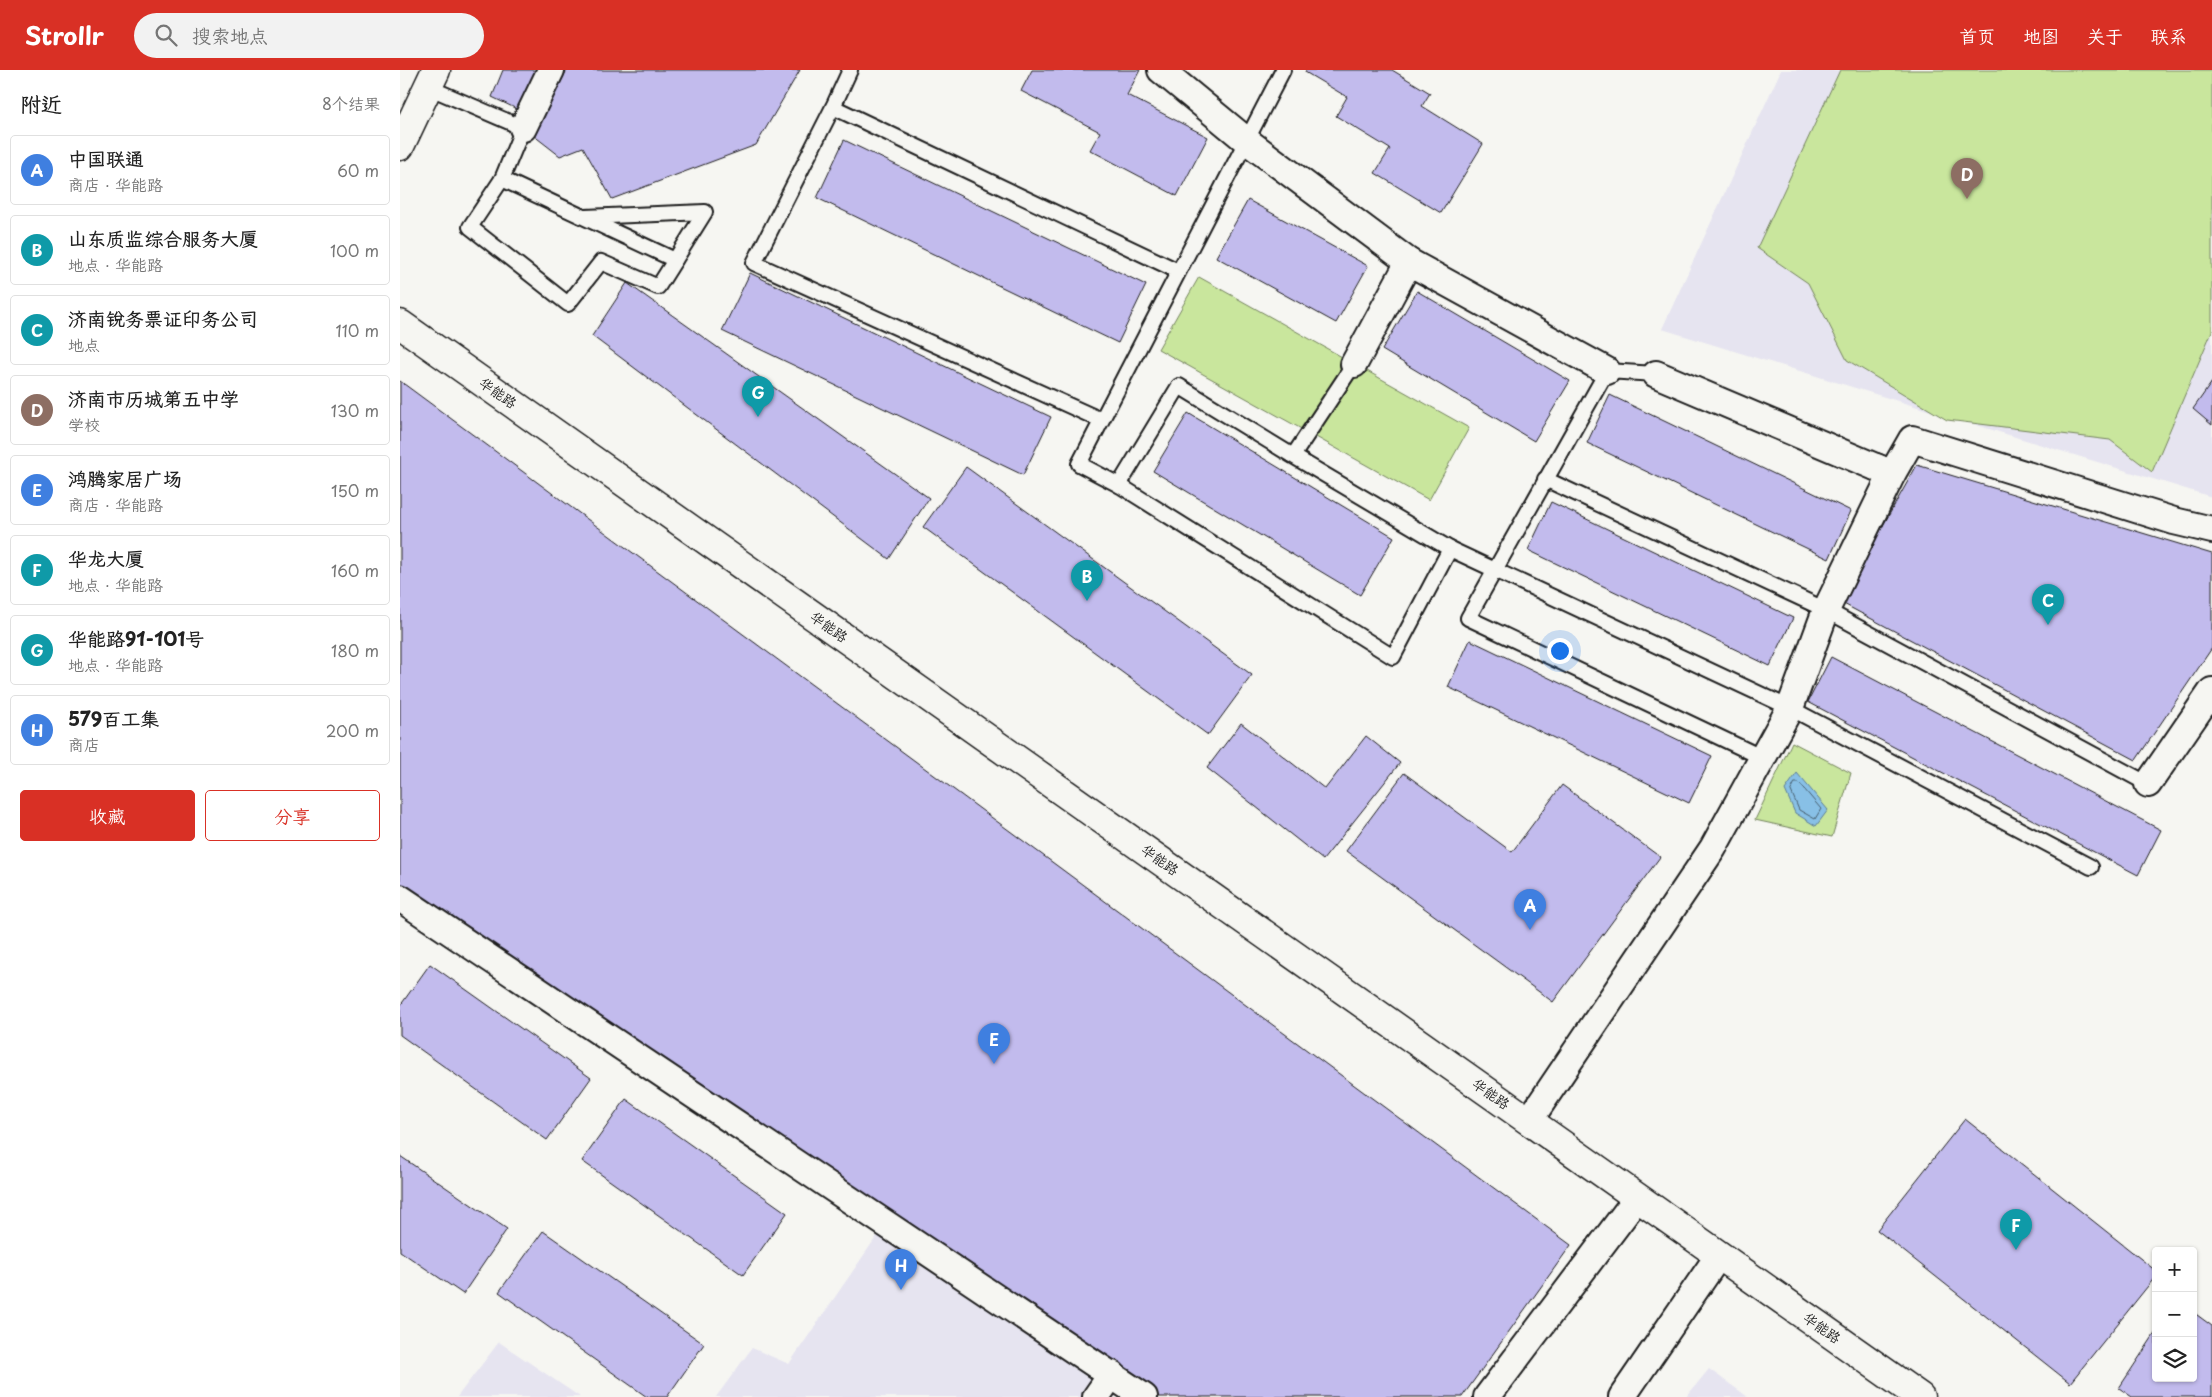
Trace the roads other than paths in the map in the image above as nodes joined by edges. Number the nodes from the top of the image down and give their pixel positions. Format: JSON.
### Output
{"nodes":[{"id":1,"x":551,"y":70,"type":"edge"},
{"id":2,"x":850,"y":70,"type":"edge"},
{"id":3,"x":1161,"y":70,"type":"edge"},
{"id":4,"x":1283,"y":70,"type":"edge"},
{"id":5,"x":432,"y":78,"type":"edge"},
{"id":6,"x":833,"y":107,"type":"junction"},
{"id":7,"x":523,"y":128,"type":"junction"},
{"id":8,"x":1247,"y":141,"type":"junction"},
{"id":9,"x":400,"y":146,"type":"edge"},
{"id":10,"x":502,"y":179,"type":"junction"},
{"id":11,"x":585,"y":217,"type":"junction"},
{"id":12,"x":675,"y":260,"type":"junction"},
{"id":13,"x":1409,"y":262,"type":"junction"},
{"id":14,"x":1178,"y":271,"type":"junction"},
{"id":15,"x":400,"y":324,"type":"edge"},
{"id":16,"x":1354,"y":364,"type":"joint"},
{"id":17,"x":1607,"y":371,"type":"junction"},
{"id":18,"x":1656,"y":374,"type":"joint"},
{"id":19,"x":1101,"y":420,"type":"junction"},
{"id":20,"x":1294,"y":456,"type":"junction"},
{"id":21,"x":1892,"y":474,"type":"junction"},
{"id":22,"x":1546,"y":479,"type":"junction"},
{"id":23,"x":1119,"y":485,"type":"junction"},
{"id":24,"x":2212,"y":530,"type":"edge"},
{"id":25,"x":1450,"y":550,"type":"junction"},
{"id":26,"x":1826,"y":610,"type":"junction"},
{"id":27,"x":2212,"y":691,"type":"edge"},
{"id":28,"x":1790,"y":708,"type":"junction"},
{"id":29,"x":1763,"y":758,"type":"junction"},
{"id":30,"x":2148,"y":784,"type":"joint"},
{"id":31,"x":2091,"y":867,"type":"dead end"},
{"id":32,"x":400,"y":898,"type":"edge"},
{"id":33,"x":1529,"y":1121,"type":"junction"},
{"id":34,"x":1637,"y":1198,"type":"junction"},
{"id":35,"x":1719,"y":1255,"type":"junction"},
{"id":36,"x":1112,"y":1374,"type":"junction"},
{"id":37,"x":1096,"y":1397,"type":"edge"},
{"id":38,"x":1144,"y":1397,"type":"edge"},
{"id":39,"x":1487,"y":1397,"type":"edge"},
{"id":40,"x":1622,"y":1397,"type":"edge"},
{"id":41,"x":1920,"y":1397,"type":"edge"}],
"edges":[{"from":1,"to":7,"type":"street"},
{"from":2,"to":6,"type":"lane"},
{"from":3,"to":8,"type":"street"},
{"from":4,"to":8,"type":"lane"},
{"from":5,"to":7,"type":"lane"},
{"from":5,"to":9,"type":"street"},
{"from":6,"to":14,"type":"lane"},
{"from":6,"to":19,"type":"lane"},
{"from":7,"to":10,"type":"lane"},
{"from":8,"to":13,"type":"street"},
{"from":8,"to":14,"type":"lane"},
{"from":10,"to":11,"type":"lane"},
{"from":10,"to":12,"type":"lane"},
{"from":11,"to":12,"type":"lane"},
{"from":11,"to":12,"type":"lane"},
{"from":13,"to":16,"type":"street"},
{"from":13,"to":17,"type":"street"},
{"from":14,"to":19,"type":"lane"},
{"from":15,"to":33,"type":"street","name":"华能路"},
{"from":16,"to":20,"type":"lane"},
{"from":17,"to":18,"type":"lane"},
{"from":17,"to":22,"type":"lane"},
{"from":18,"to":21,"type":"street"},
{"from":19,"to":23,"type":"lane"},
{"from":20,"to":23,"type":"lane"},
{"from":20,"to":25,"type":"lane"},
{"from":21,"to":24,"type":"street"},
{"from":21,"to":26,"type":"street"},
{"from":22,"to":26,"type":"lane"},
{"from":22,"to":29,"type":"lane"},
{"from":23,"to":25,"type":"lane"},
{"from":25,"to":28,"type":"lane"},
{"from":26,"to":28,"type":"street"},
{"from":26,"to":30,"type":"lane"},
{"from":27,"to":30,"type":"street"},
{"from":28,"to":29,"type":"street"},
{"from":28,"to":31,"type":"lane"},
{"from":29,"to":33,"type":"street"},
{"from":32,"to":36,"type":"street"},
{"from":33,"to":34,"type":"street","name":"华能路"},
{"from":34,"to":35,"type":"street","name":"华能路"},
{"from":34,"to":39,"type":"street"},
{"from":35,"to":40,"type":"street"},
{"from":35,"to":41,"type":"street","name":"华能路"},
{"from":36,"to":37,"type":"street"},
{"from":36,"to":38,"type":"street"}]}
